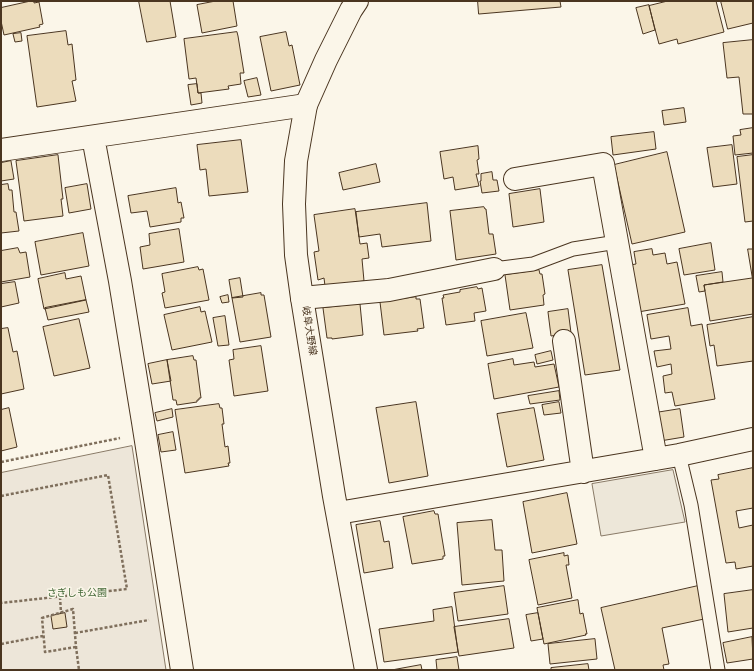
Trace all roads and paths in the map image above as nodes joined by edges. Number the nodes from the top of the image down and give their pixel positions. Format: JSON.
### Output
{"nodes":[{"id":1,"x":357,"y":1,"type":"edge"},
{"id":2,"x":306,"y":105,"type":"junction"},
{"id":3,"x":93,"y":137,"type":"junction"},
{"id":4,"x":1,"y":150,"type":"edge"},
{"id":5,"x":515,"y":179,"type":"dead end"},
{"id":6,"x":617,"y":242,"type":"junction"},
{"id":7,"x":494,"y":270,"type":"joint"},
{"id":8,"x":302,"y":298,"type":"junction"},
{"id":9,"x":564,"y":341,"type":"dead end"},
{"id":10,"x":144,"y":433,"type":"junction"},
{"id":11,"x":753,"y":439,"type":"edge"},
{"id":12,"x":679,"y":455,"type":"junction"},
{"id":13,"x":656,"y":459,"type":"junction"},
{"id":14,"x":1,"y":462,"type":"edge"},
{"id":15,"x":583,"y":472,"type":"junction"},
{"id":16,"x":1,"y":496,"type":"edge"},
{"id":17,"x":338,"y":512,"type":"junction"},
{"id":18,"x":60,"y":596,"type":"junction"},
{"id":19,"x":1,"y":603,"type":"edge"},
{"id":20,"x":61,"y":613,"type":"junction"},
{"id":21,"x":173,"y":616,"type":"junction"},
{"id":22,"x":75,"y":633,"type":"junction"},
{"id":23,"x":44,"y":636,"type":"junction"},
{"id":24,"x":1,"y":644,"type":"edge"},
{"id":25,"x":76,"y":647,"type":"junction"},
{"id":26,"x":79,"y":670,"type":"edge"},
{"id":27,"x":182,"y":670,"type":"edge"},
{"id":28,"x":366,"y":670,"type":"edge"},
{"id":29,"x":718,"y":670,"type":"edge"}],
"edges":[{"from":1,"to":2,"type":"street","name":"岐阜大野線"},
{"from":2,"to":3,"type":"street"},
{"from":2,"to":8,"type":"street","name":"岐阜大野線"},
{"from":3,"to":4,"type":"street"},
{"from":3,"to":10,"type":"street"},
{"from":5,"to":6,"type":"street"},
{"from":6,"to":7,"type":"lane"},
{"from":6,"to":13,"type":"street"},
{"from":7,"to":8,"type":"street"},
{"from":8,"to":17,"type":"street","name":"岐阜大野線"},
{"from":9,"to":15,"type":"street"},
{"from":10,"to":14,"type":"path"},
{"from":10,"to":21,"type":"street"},
{"from":11,"to":12,"type":"street"},
{"from":12,"to":13,"type":"street"},
{"from":12,"to":29,"type":"lane"},
{"from":13,"to":15,"type":"street"},
{"from":15,"to":17,"type":"street"},
{"from":16,"to":18,"type":"path"},
{"from":17,"to":28,"type":"street","name":"岐阜大野線"},
{"from":18,"to":19,"type":"path"},
{"from":18,"to":20,"type":"path"},
{"from":20,"to":22,"type":"path"},
{"from":20,"to":23,"type":"path"},
{"from":21,"to":22,"type":"path"},
{"from":21,"to":27,"type":"street"},
{"from":22,"to":25,"type":"path"},
{"from":23,"to":24,"type":"path"},
{"from":23,"to":25,"type":"path"},
{"from":25,"to":26,"type":"path"}]}
